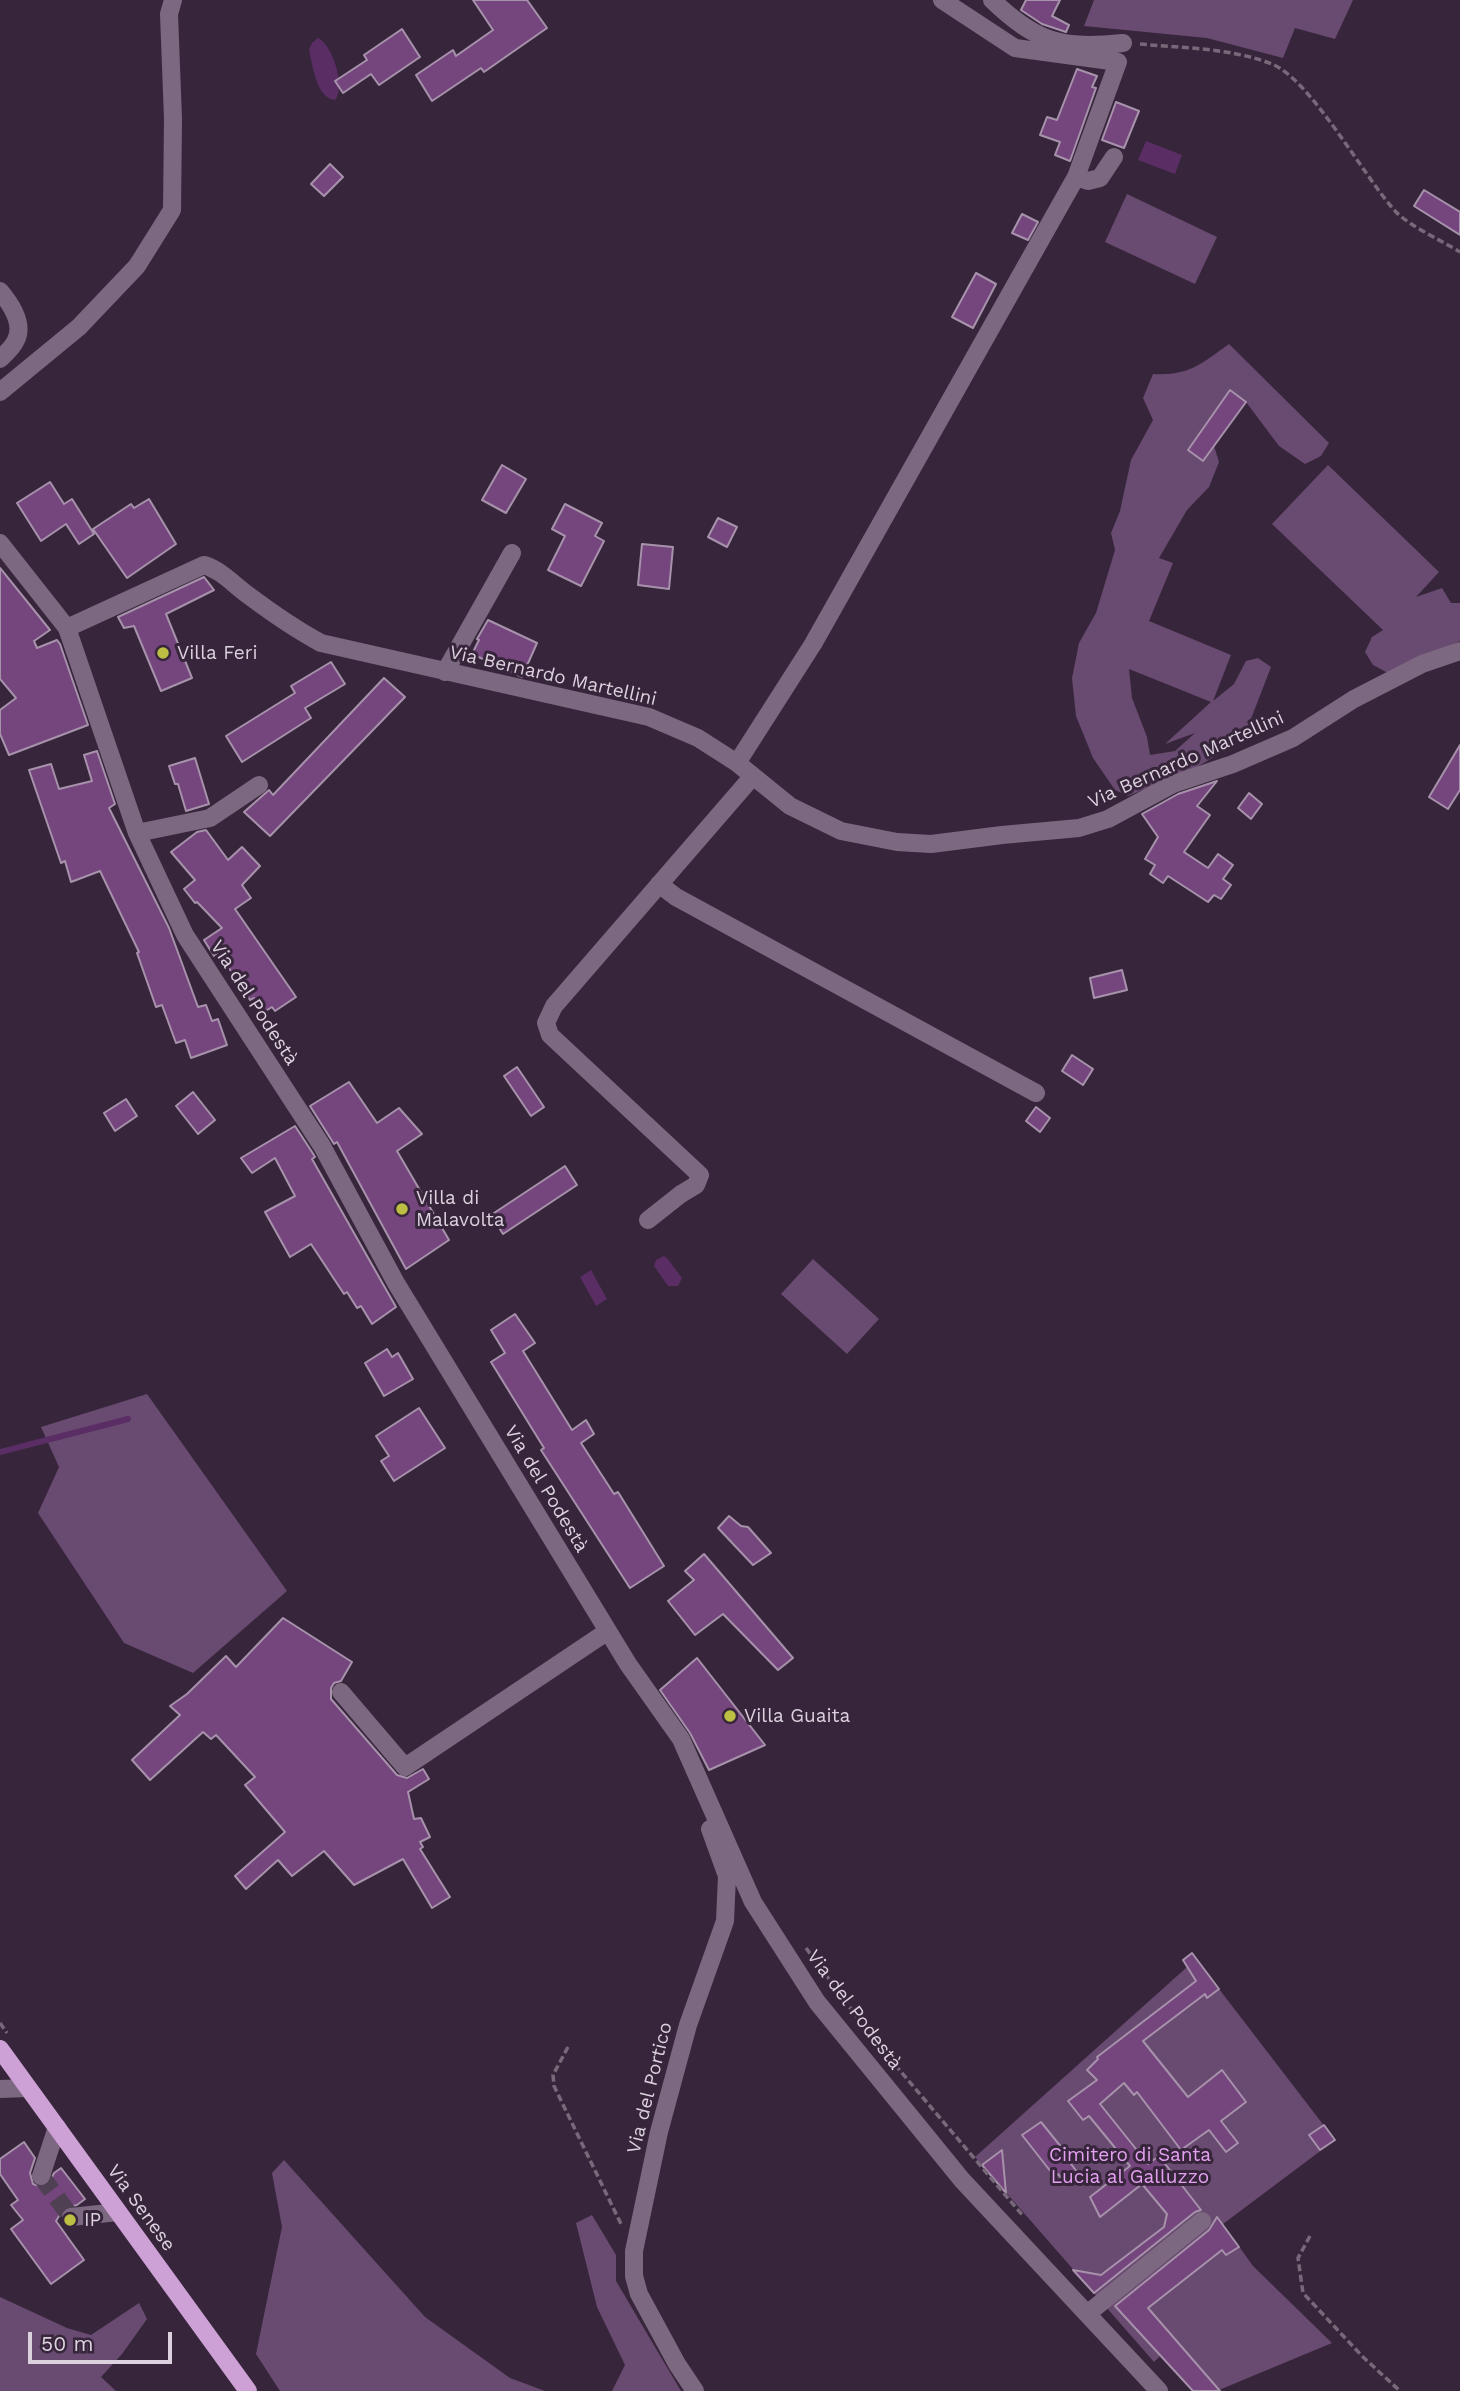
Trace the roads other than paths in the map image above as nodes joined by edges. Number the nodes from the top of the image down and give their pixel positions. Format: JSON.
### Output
{"nodes":[{"id":1,"x":173,"y":0,"type":"edge"},
{"id":2,"x":943,"y":0,"type":"edge"},
{"id":3,"x":992,"y":0,"type":"edge"},
{"id":4,"x":1123,"y":43,"type":"road end"},
{"id":5,"x":1114,"y":157,"type":"dead end"},
{"id":6,"x":1076,"y":177,"type":"junction"},
{"id":7,"x":0,"y":292,"type":"edge"},
{"id":8,"x":0,"y":359,"type":"edge"},
{"id":9,"x":0,"y":391,"type":"edge"},
{"id":10,"x":0,"y":543,"type":"edge"},
{"id":11,"x":512,"y":553,"type":"dead end"},
{"id":12,"x":67,"y":628,"type":"junction"},
{"id":13,"x":1460,"y":651,"type":"edge"},
{"id":14,"x":445,"y":672,"type":"junction"},
{"id":15,"x":737,"y":762,"type":"junction"},
{"id":16,"x":753,"y":776,"type":"junction"},
{"id":17,"x":258,"y":785,"type":"dead end"},
{"id":18,"x":136,"y":833,"type":"junction"},
{"id":19,"x":659,"y":884,"type":"junction"},
{"id":20,"x":1036,"y":1093,"type":"dead end"},
{"id":21,"x":648,"y":1220,"type":"dead end"},
{"id":22,"x":608,"y":1631,"type":"junction"},
{"id":23,"x":341,"y":1692,"type":"dead end"},
{"id":24,"x":704,"y":1788,"type":"junction"},
{"id":25,"x":0,"y":2049,"type":"edge"},
{"id":26,"x":28,"y":2088,"type":"junction"},
{"id":27,"x":0,"y":2089,"type":"edge"},
{"id":28,"x":57,"y":2127,"type":"junction"},
{"id":29,"x":41,"y":2176,"type":"dead end"},
{"id":30,"x":118,"y":2212,"type":"junction"},
{"id":31,"x":71,"y":2217,"type":"dead end"},
{"id":32,"x":1202,"y":2221,"type":"dead end"},
{"id":33,"x":1087,"y":2314,"type":"junction"},
{"id":34,"x":248,"y":2391,"type":"edge"},
{"id":35,"x":695,"y":2391,"type":"edge"},
{"id":36,"x":1159,"y":2391,"type":"edge"}],
"edges":[{"from":1,"to":9,"type":"street"},
{"from":2,"to":6,"type":"street"},
{"from":3,"to":4,"type":"street"},
{"from":5,"to":6,"type":"street"},
{"from":6,"to":15,"type":"street"},
{"from":7,"to":8,"type":"street"},
{"from":10,"to":12,"type":"street","name":"Via del Podestà"},
{"from":11,"to":14,"type":"street"},
{"from":12,"to":14,"type":"street","name":"Via Bernardo Martellini"},
{"from":12,"to":18,"type":"street","name":"Via del Podestà"},
{"from":13,"to":16,"type":"street","name":"Via Bernardo Martellini"},
{"from":14,"to":15,"type":"street","name":"Via Bernardo Martellini"},
{"from":15,"to":16,"type":"street","name":"Via Bernardo Martellini"},
{"from":16,"to":19,"type":"street"},
{"from":17,"to":18,"type":"street"},
{"from":18,"to":22,"type":"street","name":"Via del Podestà"},
{"from":19,"to":20,"type":"street"},
{"from":19,"to":21,"type":"street"},
{"from":22,"to":23,"type":"street"},
{"from":22,"to":24,"type":"street","name":"Via del Podestà"},
{"from":24,"to":33,"type":"street","name":"Via del Podestà"},
{"from":24,"to":35,"type":"street","name":"Via del Portico"},
{"from":25,"to":26,"type":"main road","name":"Via Senese"},
{"from":26,"to":27,"type":"street"},
{"from":26,"to":28,"type":"main road","name":"Via Senese"},
{"from":28,"to":29,"type":"street"},
{"from":28,"to":30,"type":"main road","name":"Via Senese"},
{"from":30,"to":31,"type":"street"},
{"from":30,"to":34,"type":"main road","name":"Via Senese"},
{"from":32,"to":33,"type":"street"},
{"from":33,"to":36,"type":"street","name":"Via del Podestà"}]}
